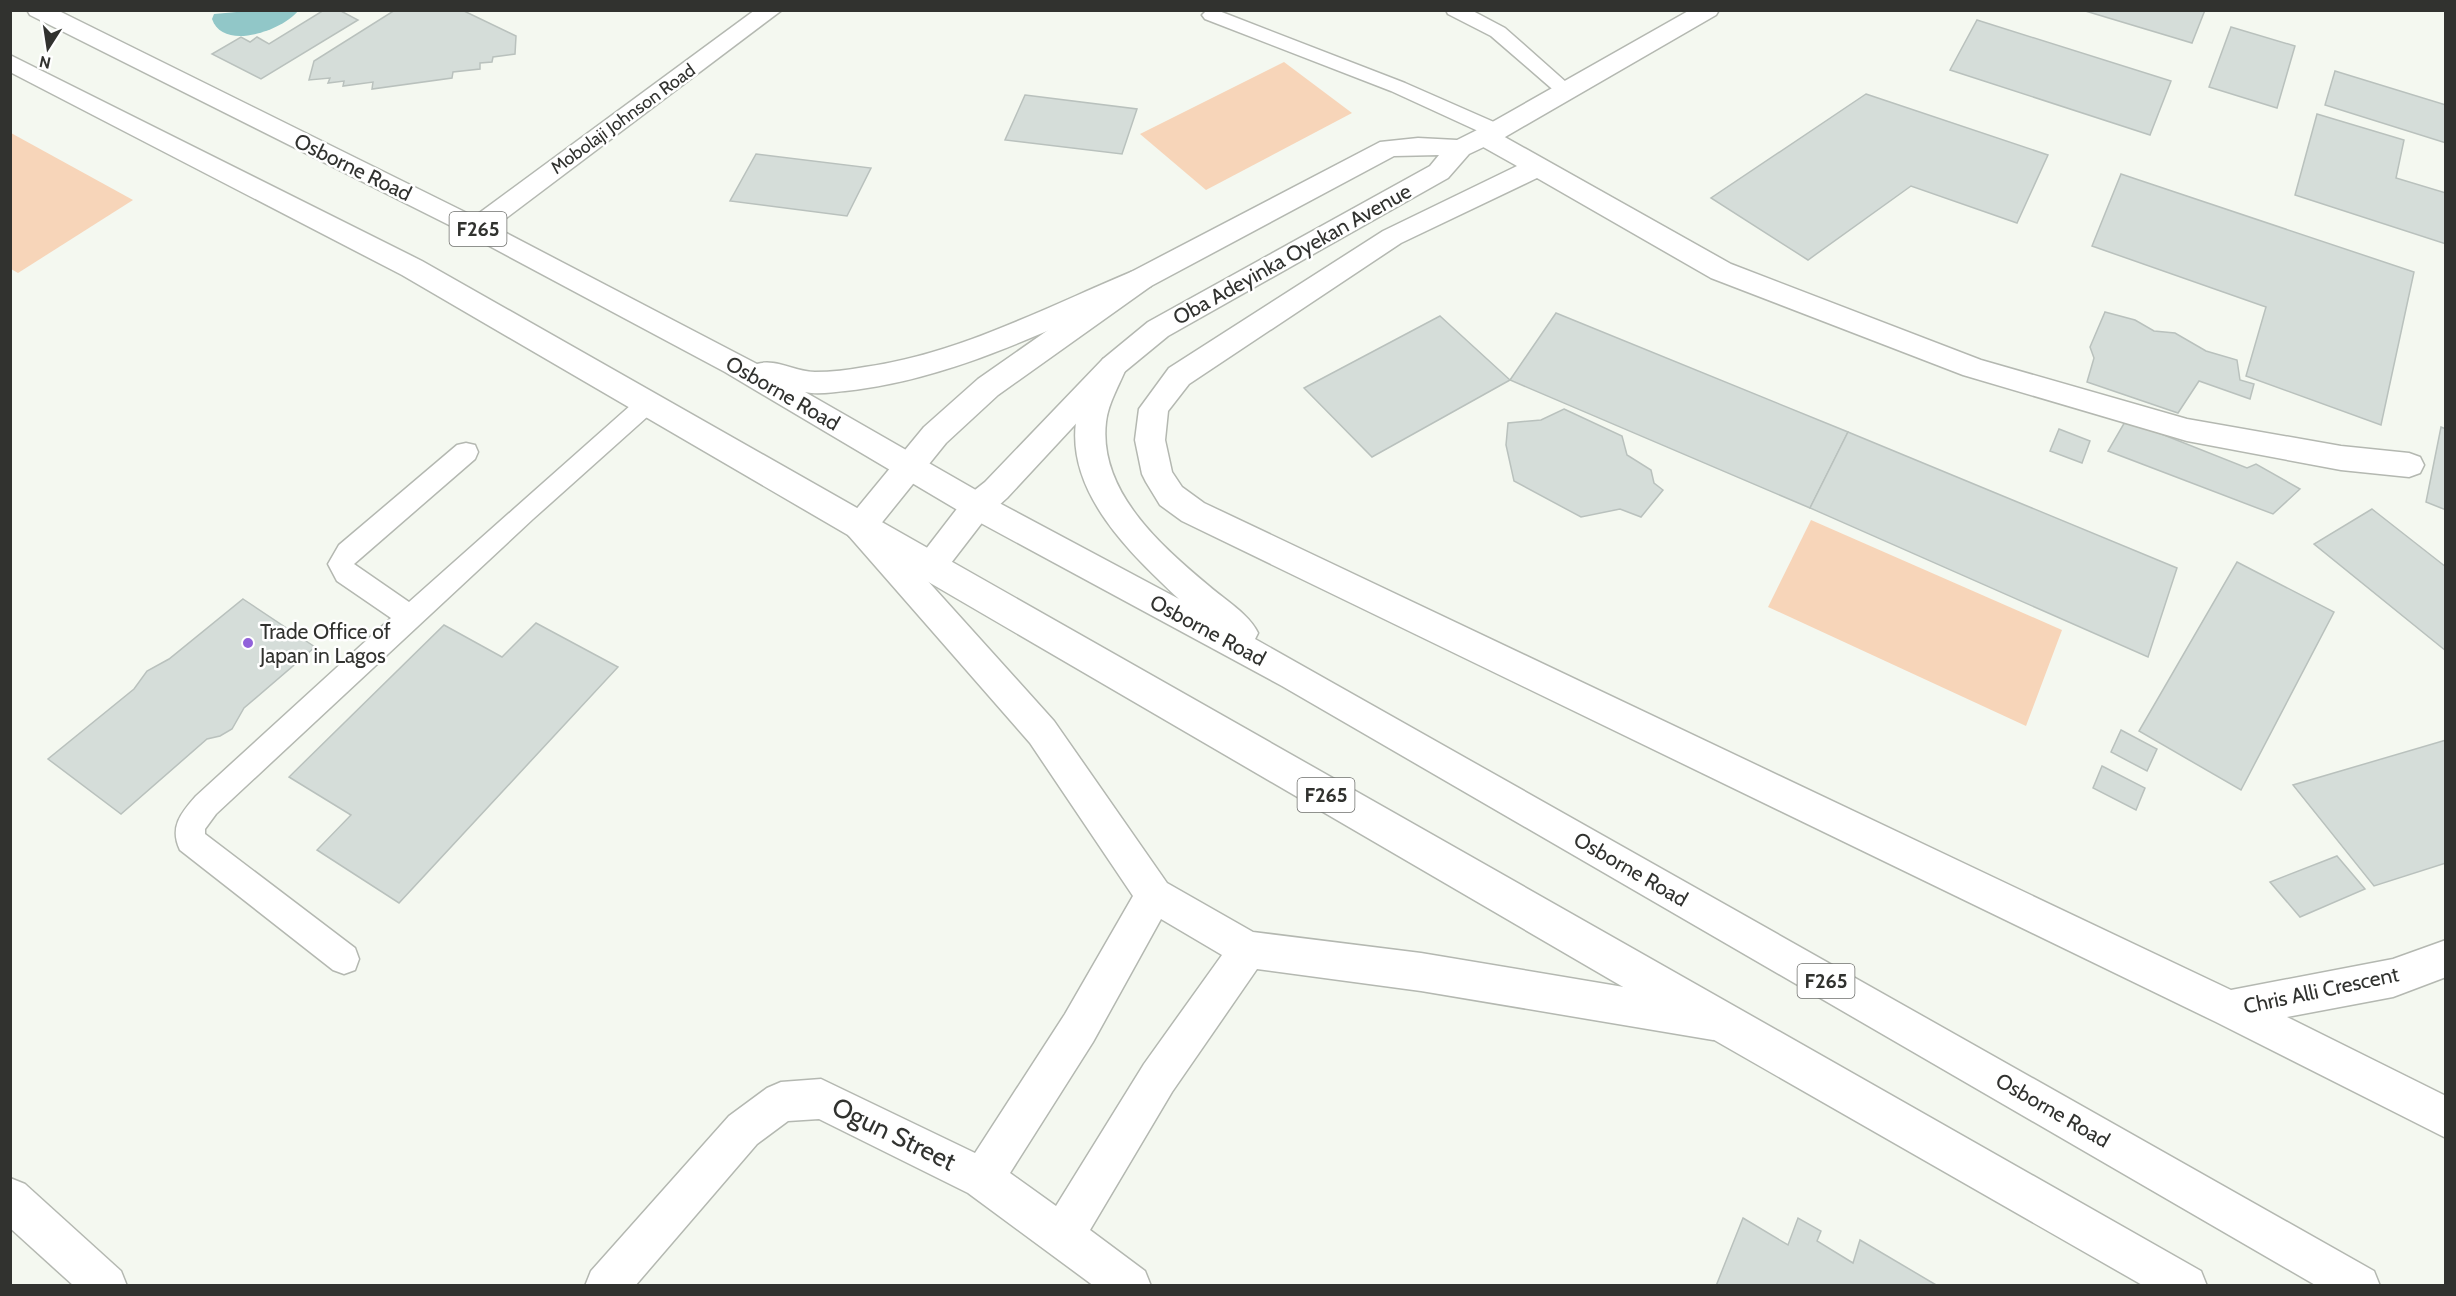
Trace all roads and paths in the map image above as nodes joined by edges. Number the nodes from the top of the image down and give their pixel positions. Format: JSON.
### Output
{"nodes":[{"id":1,"x":38,"y":10,"type":"edge"},
{"id":2,"x":771,"y":10,"type":"edge"},
{"id":3,"x":1455,"y":10,"type":"edge"},
{"id":4,"x":1708,"y":10,"type":"edge"},
{"id":5,"x":1212,"y":15,"type":"dead end"},
{"id":6,"x":10,"y":62,"type":"edge"},
{"id":7,"x":1565,"y":90,"type":"junction"},
{"id":8,"x":1481,"y":139,"type":"junction"},
{"id":9,"x":1537,"y":166,"type":"junction"},
{"id":10,"x":476,"y":228,"type":"junction"},
{"id":11,"x":1141,"y":279,"type":"junction"},
{"id":12,"x":735,"y":364,"type":"junction"},
{"id":13,"x":1113,"y":366,"type":"junction"},
{"id":14,"x":648,"y":403,"type":"junction"},
{"id":15,"x":466,"y":452,"type":"dead end"},
{"id":16,"x":2409,"y":465,"type":"dead end"},
{"id":17,"x":908,"y":466,"type":"junction"},
{"id":18,"x":977,"y":506,"type":"junction"},
{"id":19,"x":860,"y":527,"type":"junction"},
{"id":20,"x":930,"y":567,"type":"junction"},
{"id":21,"x":410,"y":617,"type":"junction"},
{"id":22,"x":1294,"y":676,"type":"junction"},
{"id":23,"x":1154,"y":895,"type":"junction"},
{"id":24,"x":1248,"y":950,"type":"junction"},
{"id":25,"x":2445,"y":958,"type":"edge"},
{"id":26,"x":344,"y":959,"type":"dead end"},
{"id":27,"x":2230,"y":1009,"type":"junction"},
{"id":28,"x":1723,"y":1023,"type":"junction"},
{"id":29,"x":2445,"y":1118,"type":"edge"},
{"id":30,"x":983,"y":1178,"type":"junction"},
{"id":31,"x":10,"y":1199,"type":"edge"},
{"id":32,"x":1061,"y":1236,"type":"junction"},
{"id":33,"x":106,"y":1286,"type":"edge"},
{"id":34,"x":606,"y":1286,"type":"edge"},
{"id":35,"x":1130,"y":1286,"type":"edge"},
{"id":36,"x":2186,"y":1286,"type":"edge"},
{"id":37,"x":2359,"y":1286,"type":"edge"}],
"edges":[{"from":1,"to":10,"type":"main road","name":"Osborne Road","number":"F265"},
{"from":2,"to":10,"type":"main road","name":"Mobolaji Johnson Road"},
{"from":3,"to":7,"type":"lane"},
{"from":4,"to":7,"type":"main road","name":"Oba Adeyinka Oyekan Avenue"},
{"from":5,"to":8,"type":"lane"},
{"from":6,"to":14,"type":"main road","number":"F265"},
{"from":7,"to":8,"type":"main road","name":"Oba Adeyinka Oyekan Avenue"},
{"from":8,"to":9,"type":"main road"},
{"from":8,"to":11,"type":"main road"},
{"from":8,"to":13,"type":"main road","name":"Oba Adeyinka Oyekan Avenue"},
{"from":9,"to":16,"type":"main road"},
{"from":9,"to":27,"type":"main road"},
{"from":10,"to":12,"type":"main road","name":"Osborne Road","number":"F265"},
{"from":11,"to":12,"type":"main road"},
{"from":11,"to":17,"type":"main road"},
{"from":12,"to":17,"type":"main road","name":"Osborne Road","number":"F265"},
{"from":13,"to":18,"type":"main road","name":"Oba Adeyinka Oyekan Avenue"},
{"from":13,"to":22,"type":"main road"},
{"from":14,"to":19,"type":"main road","number":"F265"},
{"from":14,"to":21,"type":"lane"},
{"from":15,"to":21,"type":"lane"},
{"from":17,"to":18,"type":"main road","name":"Osborne Road","number":"F265"},
{"from":17,"to":19,"type":"main road"},
{"from":18,"to":20,"type":"main road","name":"Oba Adeyinka Oyekan Avenue"},
{"from":18,"to":22,"type":"main road","name":"Osborne Road","number":"F265"},
{"from":19,"to":20,"type":"main road","number":"F265"},
{"from":19,"to":23,"type":"main road"},
{"from":20,"to":28,"type":"main road","number":"F265"},
{"from":21,"to":26,"type":"lane"},
{"from":22,"to":37,"type":"main road","name":"Osborne Road","number":"F265"},
{"from":23,"to":24,"type":"main road"},
{"from":23,"to":30,"type":"main road"},
{"from":24,"to":28,"type":"main road"},
{"from":24,"to":32,"type":"main road"},
{"from":25,"to":27,"type":"main road","name":"Chris Alli Crescent"},
{"from":27,"to":29,"type":"main road"},
{"from":28,"to":36,"type":"main road","number":"F265"},
{"from":30,"to":32,"type":"main road","name":"Ogun Street"},
{"from":30,"to":34,"type":"main road","name":"Ogun Street"},
{"from":31,"to":33,"type":"main road"},
{"from":32,"to":35,"type":"main road","name":"Ogun Street"}]}
